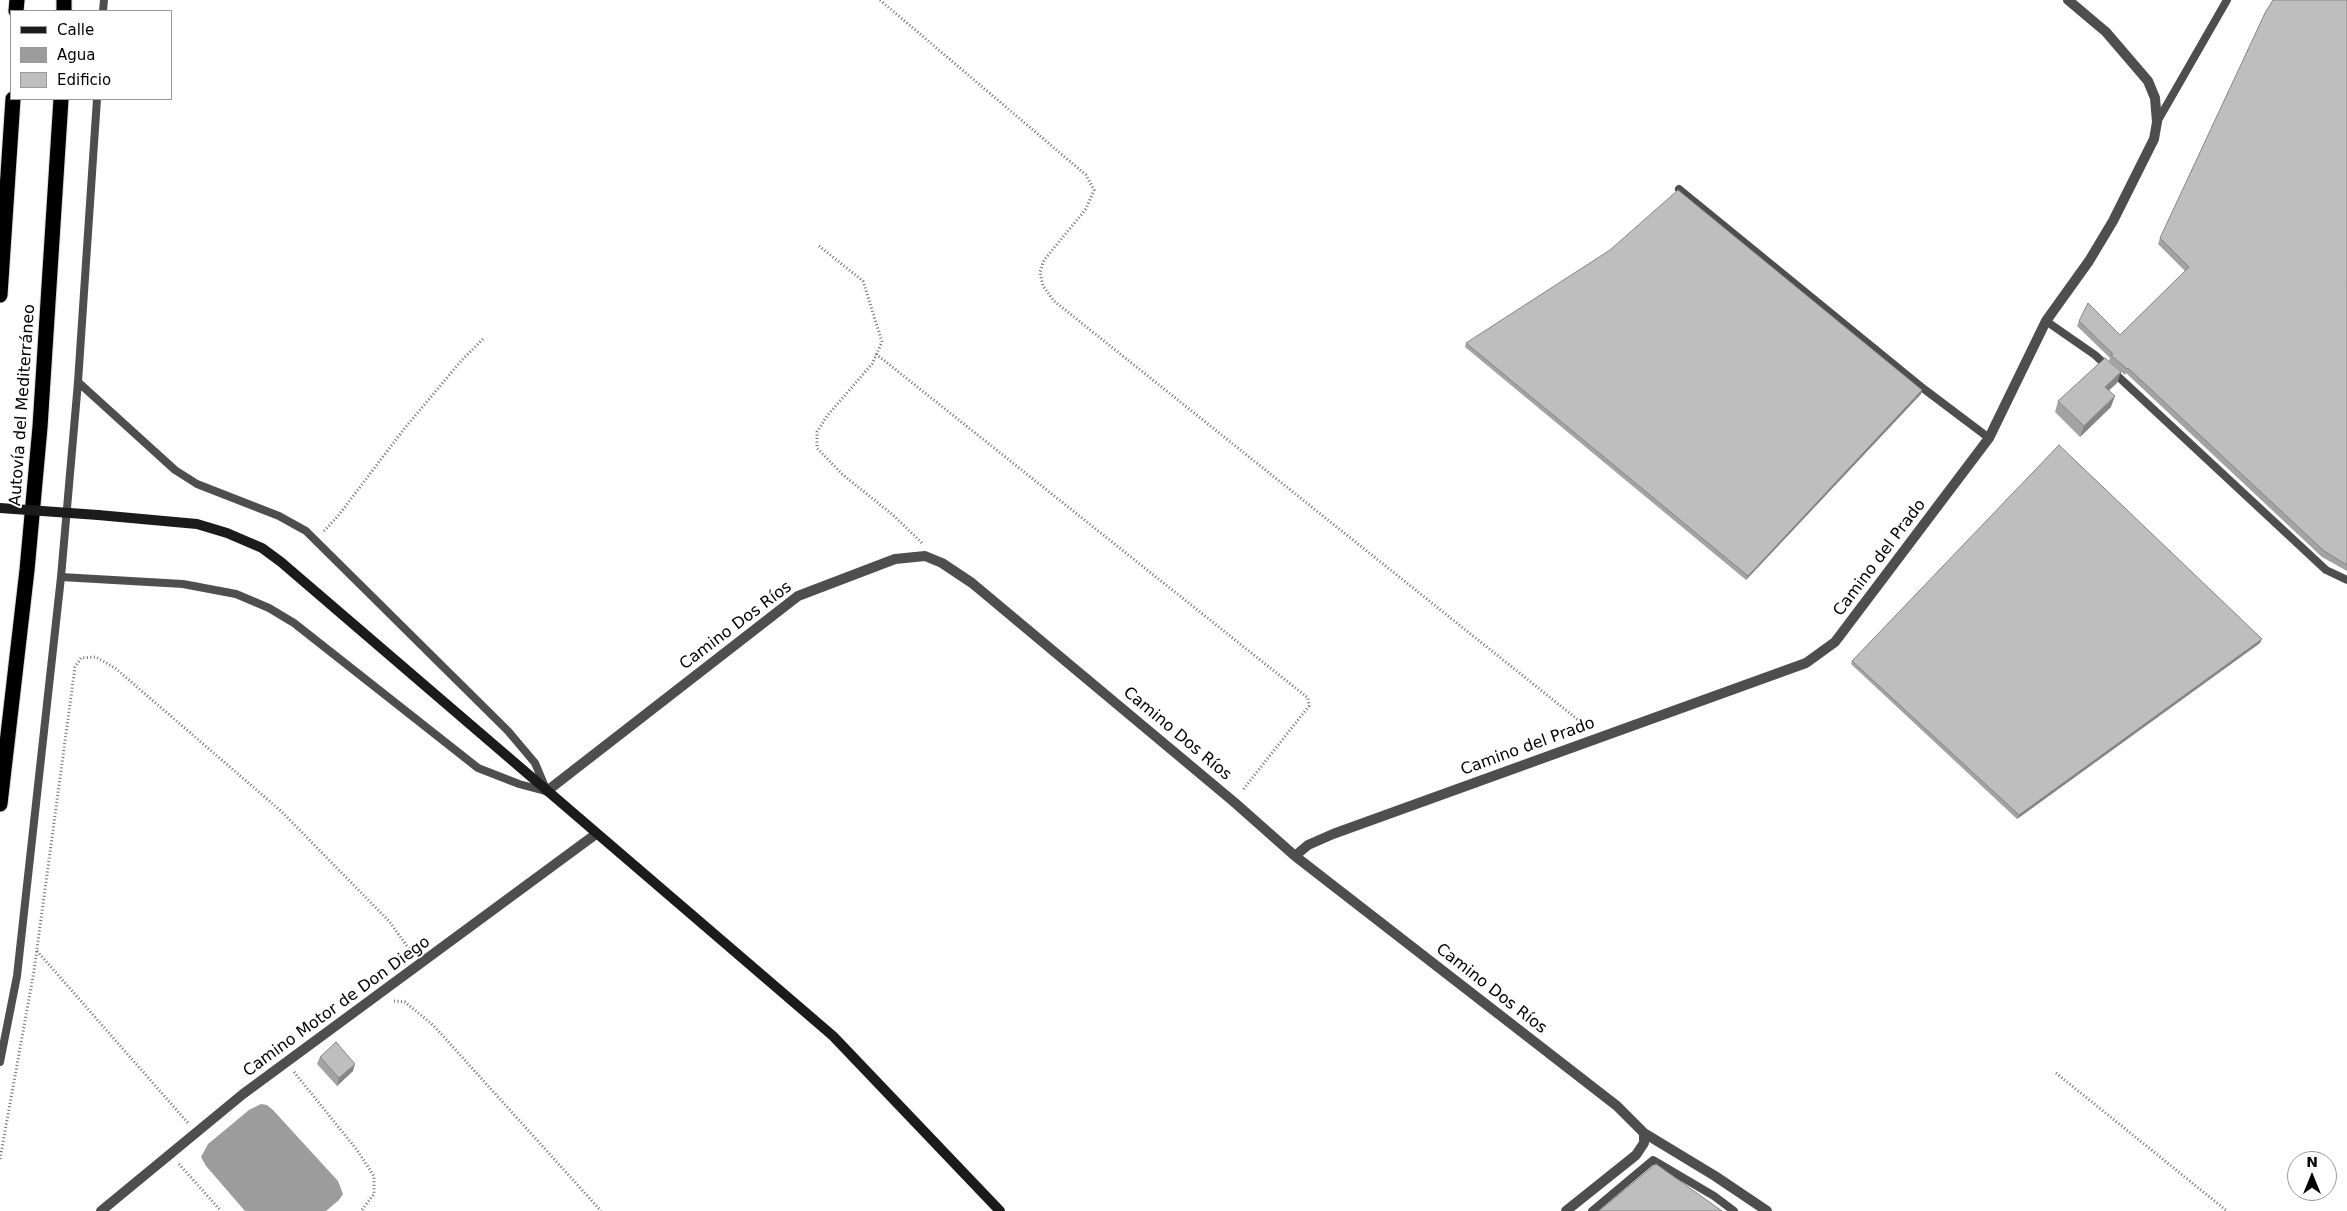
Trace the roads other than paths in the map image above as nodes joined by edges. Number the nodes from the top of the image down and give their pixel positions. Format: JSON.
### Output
{"nodes":[{"id":1,"x":2068,"y":0,"type":"edge"},
{"id":2,"x":2227,"y":0,"type":"edge"},
{"id":3,"x":13,"y":100,"type":"edge"},
{"id":4,"x":61,"y":100,"type":"edge"},
{"id":5,"x":97,"y":100,"type":"edge"},
{"id":6,"x":2157,"y":122,"type":"junction"},
{"id":7,"x":1679,"y":189,"type":"edge"},
{"id":8,"x":0,"y":295,"type":"edge"},
{"id":9,"x":2046,"y":321,"type":"junction"},
{"id":10,"x":78,"y":382,"type":"junction"},
{"id":11,"x":1989,"y":438,"type":"junction"},
{"id":12,"x":0,"y":508,"type":"edge"},
{"id":13,"x":61,"y":577,"type":"junction"},
{"id":14,"x":2347,"y":580,"type":"edge"},
{"id":15,"x":547,"y":791,"type":"junction"},
{"id":16,"x":0,"y":804,"type":"edge"},
{"id":17,"x":596,"y":834,"type":"junction"},
{"id":18,"x":1296,"y":856,"type":"junction"},
{"id":19,"x":0,"y":1062,"type":"edge"},
{"id":20,"x":1644,"y":1133,"type":"junction"},
{"id":21,"x":101,"y":1211,"type":"edge"},
{"id":22,"x":1000,"y":1211,"type":"edge"},
{"id":23,"x":1566,"y":1211,"type":"edge"},
{"id":24,"x":1592,"y":1211,"type":"edge"},
{"id":25,"x":1734,"y":1211,"type":"edge"},
{"id":26,"x":1767,"y":1211,"type":"edge"}],
"edges":[{"from":1,"to":6,"type":"street","name":"Camino del Prado"},
{"from":2,"to":6,"type":"lane"},
{"from":3,"to":8,"type":"highway","name":"Autovía del Mediterráneo"},
{"from":4,"to":16,"type":"highway","name":"Autovía del Mediterráneo"},
{"from":5,"to":10,"type":"lane"},
{"from":6,"to":9,"type":"street","name":"Camino del Prado"},
{"from":7,"to":11,"type":"lane"},
{"from":9,"to":11,"type":"street","name":"Camino del Prado"},
{"from":9,"to":14,"type":"lane"},
{"from":10,"to":13,"type":"lane"},
{"from":10,"to":15,"type":"lane"},
{"from":11,"to":18,"type":"street","name":"Camino del Prado"},
{"from":12,"to":15,"type":"main road","bridge":true},
{"from":13,"to":15,"type":"lane"},
{"from":13,"to":19,"type":"lane"},
{"from":15,"to":17,"type":"main road"},
{"from":15,"to":18,"type":"street","name":"Camino Dos Ríos"},
{"from":17,"to":21,"type":"street","name":"Camino Motor de Don Diego"},
{"from":17,"to":22,"type":"main road"},
{"from":18,"to":20,"type":"street","name":"Camino Dos Ríos"},
{"from":20,"to":23,"type":"street"},
{"from":20,"to":26,"type":"street","name":"Camino Dos Ríos"},
{"from":24,"to":25,"type":"lane"}]}
